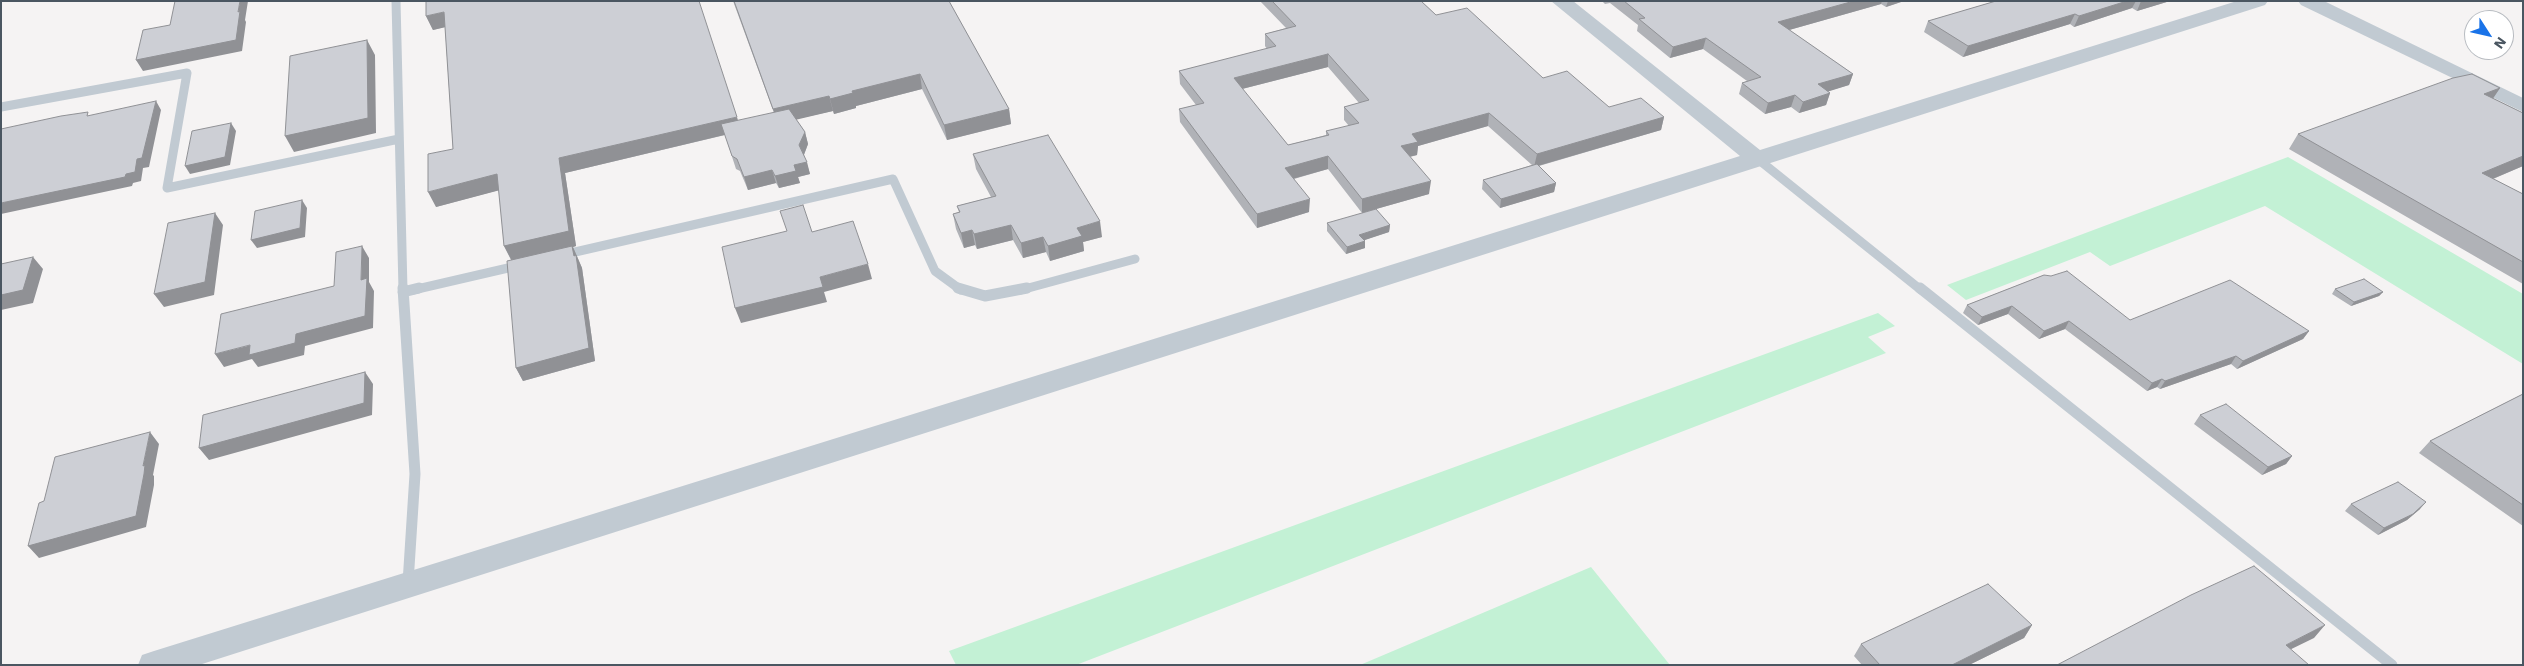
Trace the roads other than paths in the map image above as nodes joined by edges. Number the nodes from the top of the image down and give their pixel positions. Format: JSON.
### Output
{"nodes":[{"id":1,"x":396,"y":1,"type":"edge"},
{"id":2,"x":1561,"y":1,"type":"edge"},
{"id":3,"x":2258,"y":1,"type":"edge"},
{"id":4,"x":2308,"y":1,"type":"edge"},
{"id":5,"x":2523,"y":106,"type":"edge"},
{"id":6,"x":1,"y":107,"type":"edge"},
{"id":7,"x":399,"y":139,"type":"junction"},
{"id":8,"x":1759,"y":160,"type":"junction"},
{"id":9,"x":556,"y":256,"type":"edge"},
{"id":10,"x":1135,"y":259,"type":"dead end"},
{"id":11,"x":528,"y":263,"type":"edge"},
{"id":12,"x":402,"y":292,"type":"junction"},
{"id":13,"x":408,"y":584,"type":"junction"},
{"id":14,"x":154,"y":665,"type":"edge"},
{"id":15,"x":2392,"y":665,"type":"edge"}],
"edges":[{"from":1,"to":7,"type":"lane"},
{"from":2,"to":8,"type":"street"},
{"from":3,"to":8,"type":"street"},
{"from":4,"to":5,"type":"street"},
{"from":6,"to":7,"type":"lane"},
{"from":7,"to":12,"type":"lane"},
{"from":8,"to":13,"type":"street"},
{"from":8,"to":15,"type":"lane"},
{"from":9,"to":10,"type":"lane"},
{"from":11,"to":12,"type":"lane"},
{"from":12,"to":13,"type":"lane"},
{"from":13,"to":14,"type":"street"}]}
